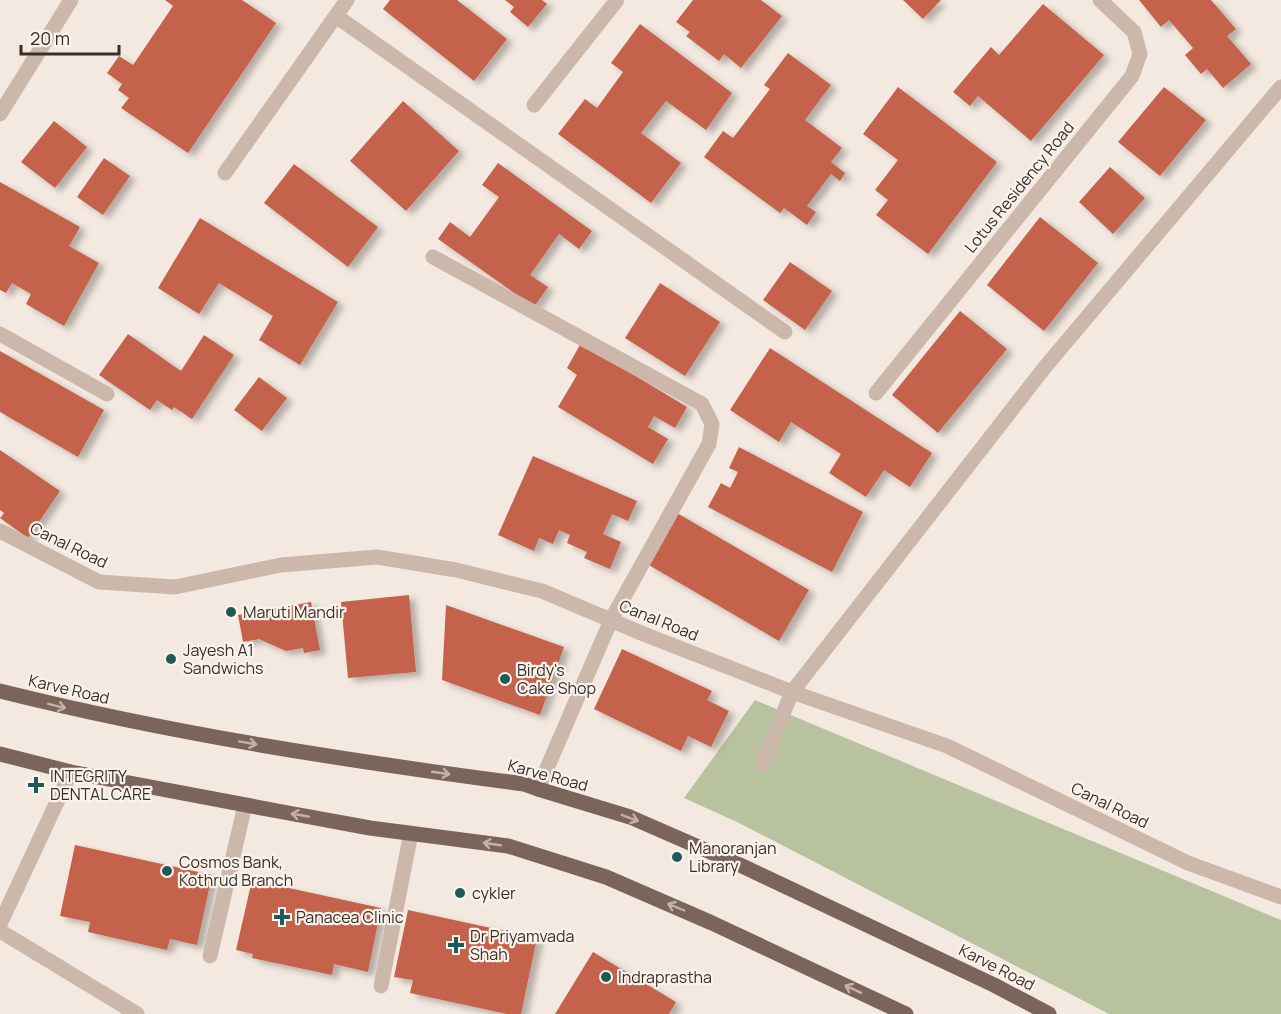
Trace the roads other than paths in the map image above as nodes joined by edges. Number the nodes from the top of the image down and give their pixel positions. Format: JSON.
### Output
{"nodes":[{"id":1,"x":71,"y":0,"type":"edge"},
{"id":2,"x":347,"y":0,"type":"edge"},
{"id":3,"x":617,"y":0,"type":"edge"},
{"id":4,"x":1100,"y":0,"type":"edge"},
{"id":5,"x":336,"y":16,"type":"junction"},
{"id":6,"x":1281,"y":87,"type":"edge"},
{"id":7,"x":534,"y":105,"type":"dead end"},
{"id":8,"x":0,"y":114,"type":"edge"},
{"id":9,"x":225,"y":173,"type":"dead end"},
{"id":10,"x":433,"y":257,"type":"dead end"},
{"id":11,"x":785,"y":332,"type":"dead end"},
{"id":12,"x":0,"y":334,"type":"edge"},
{"id":13,"x":876,"y":393,"type":"dead end"},
{"id":14,"x":107,"y":394,"type":"dead end"},
{"id":15,"x":0,"y":531,"type":"edge"},
{"id":16,"x":611,"y":620,"type":"junction"},
{"id":17,"x":0,"y":692,"type":"edge"},
{"id":18,"x":792,"y":692,"type":"junction"},
{"id":19,"x":0,"y":754,"type":"edge"},
{"id":20,"x":762,"y":765,"type":"dead end"},
{"id":21,"x":71,"y":772,"type":"junction"},
{"id":22,"x":538,"y":789,"type":"junction"},
{"id":23,"x":245,"y":805,"type":"junction"},
{"id":24,"x":411,"y":833,"type":"junction"},
{"id":25,"x":1281,"y":897,"type":"edge"},
{"id":26,"x":0,"y":924,"type":"edge"},
{"id":27,"x":0,"y":931,"type":"edge"},
{"id":28,"x":210,"y":956,"type":"dead end"},
{"id":29,"x":381,"y":986,"type":"dead end"},
{"id":30,"x":137,"y":1014,"type":"edge"},
{"id":31,"x":906,"y":1014,"type":"edge"},
{"id":32,"x":1049,"y":1014,"type":"edge"}],
"edges":[{"from":1,"to":8,"type":"street"},
{"from":2,"to":5,"type":"street"},
{"from":3,"to":7,"type":"street"},
{"from":4,"to":13,"type":"street","name":"Lotus Residency Road"},
{"from":5,"to":9,"type":"street"},
{"from":5,"to":11,"type":"street"},
{"from":6,"to":18,"type":"street"},
{"from":10,"to":16,"type":"street"},
{"from":12,"to":14,"type":"street"},
{"from":15,"to":16,"type":"street","name":"Canal Road"},
{"from":16,"to":18,"type":"street","name":"Canal Road"},
{"from":16,"to":22,"type":"street"},
{"from":17,"to":22,"type":"main road","name":"Karve Road","one_way":true},
{"from":18,"to":20,"type":"street"},
{"from":18,"to":25,"type":"street","name":"Canal Road"},
{"from":19,"to":21,"type":"main road"},
{"from":21,"to":23,"type":"main road"},
{"from":21,"to":26,"type":"street"},
{"from":22,"to":32,"type":"main road","name":"Karve Road","one_way":true},
{"from":24,"to":23,"type":"main road","one_way":true},
{"from":23,"to":28,"type":"street"},
{"from":24,"to":29,"type":"street"},
{"from":31,"to":24,"type":"main road","one_way":true},
{"from":27,"to":30,"type":"street"}]}
